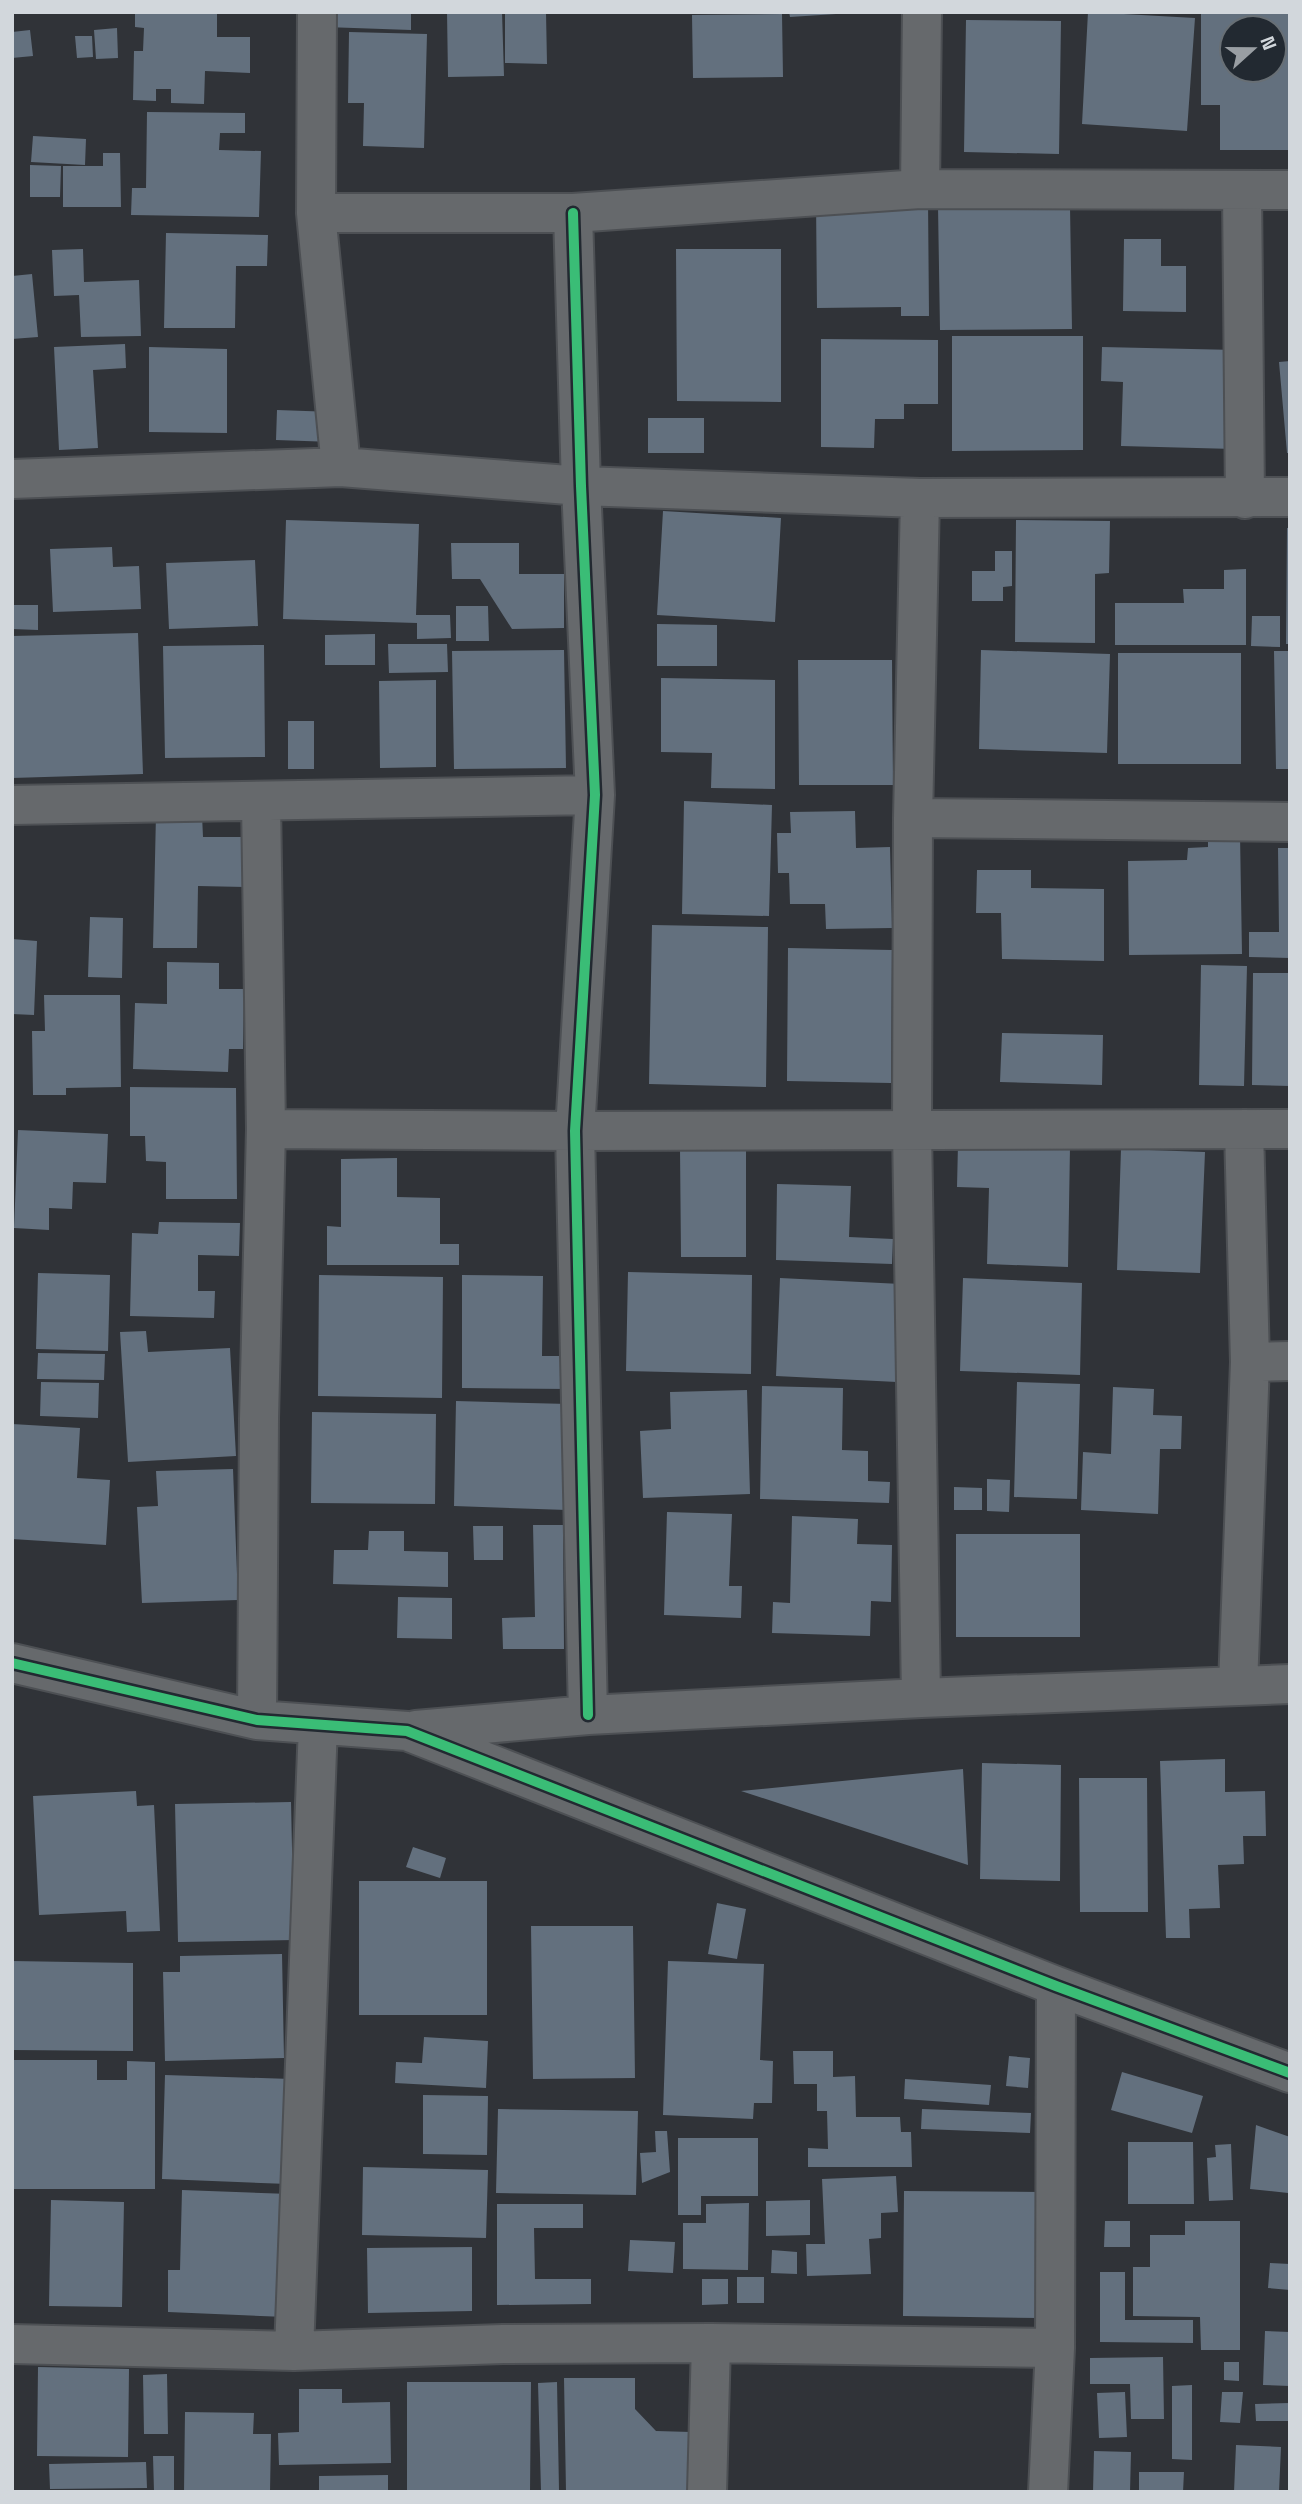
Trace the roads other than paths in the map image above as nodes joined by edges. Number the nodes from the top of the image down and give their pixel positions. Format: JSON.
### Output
{"nodes":[{"id":1,"x":317,"y":12,"type":"edge"},
{"id":2,"x":922,"y":12,"type":"edge"},
{"id":3,"x":920,"y":189,"type":"junction"},
{"id":4,"x":1242,"y":190,"type":"junction"},
{"id":5,"x":1290,"y":190,"type":"edge"},
{"id":6,"x":316,"y":213,"type":"junction"},
{"id":7,"x":573,"y":213,"type":"junction"},
{"id":8,"x":341,"y":467,"type":"junction"},
{"id":9,"x":12,"y":479,"type":"edge"},
{"id":10,"x":581,"y":486,"type":"junction"},
{"id":11,"x":1290,"y":497,"type":"edge"},
{"id":12,"x":920,"y":498,"type":"junction"},
{"id":13,"x":1245,"y":499,"type":"junction"},
{"id":14,"x":595,"y":795,"type":"junction"},
{"id":15,"x":261,"y":802,"type":"junction"},
{"id":16,"x":12,"y":805,"type":"edge"},
{"id":17,"x":912,"y":818,"type":"junction"},
{"id":18,"x":1290,"y":822,"type":"edge"},
{"id":19,"x":912,"y":1128,"type":"junction"},
{"id":20,"x":265,"y":1129,"type":"junction"},
{"id":21,"x":1244,"y":1129,"type":"junction"},
{"id":22,"x":1290,"y":1129,"type":"edge"},
{"id":23,"x":575,"y":1131,"type":"junction"},
{"id":24,"x":1290,"y":1361,"type":"edge"},
{"id":25,"x":1250,"y":1362,"type":"junction"},
{"id":26,"x":12,"y":1663,"type":"edge"},
{"id":27,"x":1290,"y":1684,"type":"edge"},
{"id":28,"x":1238,"y":1686,"type":"junction"},
{"id":29,"x":920,"y":1698,"type":"junction"},
{"id":30,"x":588,"y":1715,"type":"junction"},
{"id":31,"x":257,"y":1720,"type":"junction"},
{"id":32,"x":318,"y":1725,"type":"junction"},
{"id":33,"x":407,"y":1731,"type":"junction"},
{"id":34,"x":1056,"y":1986,"type":"junction"},
{"id":35,"x":1290,"y":2073,"type":"edge"},
{"id":36,"x":711,"y":2343,"type":"junction"},
{"id":37,"x":12,"y":2344,"type":"edge"},
{"id":38,"x":1055,"y":2347,"type":"junction"},
{"id":39,"x":294,"y":2351,"type":"junction"},
{"id":40,"x":707,"y":2492,"type":"edge"},
{"id":41,"x":1048,"y":2492,"type":"edge"}],
"edges":[{"from":1,"to":6,"type":"street"},
{"from":2,"to":3,"type":"street"},
{"from":3,"to":4,"type":"street"},
{"from":3,"to":7,"type":"street"},
{"from":4,"to":5,"type":"street"},
{"from":4,"to":13,"type":"street"},
{"from":6,"to":7,"type":"street"},
{"from":6,"to":8,"type":"street"},
{"from":7,"to":10,"type":"street"},
{"from":8,"to":9,"type":"street"},
{"from":8,"to":10,"type":"street"},
{"from":10,"to":12,"type":"street"},
{"from":10,"to":14,"type":"street"},
{"from":11,"to":13,"type":"street"},
{"from":12,"to":13,"type":"street"},
{"from":12,"to":17,"type":"street"},
{"from":14,"to":15,"type":"street"},
{"from":14,"to":23,"type":"street"},
{"from":15,"to":16,"type":"street"},
{"from":15,"to":20,"type":"street"},
{"from":17,"to":18,"type":"street"},
{"from":17,"to":19,"type":"street"},
{"from":19,"to":21,"type":"street"},
{"from":19,"to":23,"type":"street"},
{"from":19,"to":29,"type":"street"},
{"from":20,"to":23,"type":"street"},
{"from":20,"to":31,"type":"street"},
{"from":21,"to":22,"type":"street"},
{"from":21,"to":25,"type":"street"},
{"from":23,"to":30,"type":"street"},
{"from":24,"to":25,"type":"street"},
{"from":25,"to":28,"type":"street"},
{"from":26,"to":31,"type":"street"},
{"from":27,"to":28,"type":"street"},
{"from":28,"to":29,"type":"street"},
{"from":29,"to":30,"type":"street"},
{"from":30,"to":33,"type":"street"},
{"from":31,"to":32,"type":"street"},
{"from":32,"to":33,"type":"street"},
{"from":32,"to":39,"type":"street"},
{"from":33,"to":34,"type":"street"},
{"from":34,"to":35,"type":"street"},
{"from":34,"to":38,"type":"street"},
{"from":36,"to":38,"type":"street"},
{"from":36,"to":39,"type":"street"},
{"from":36,"to":40,"type":"street"},
{"from":37,"to":39,"type":"street"},
{"from":38,"to":41,"type":"street"}]}
